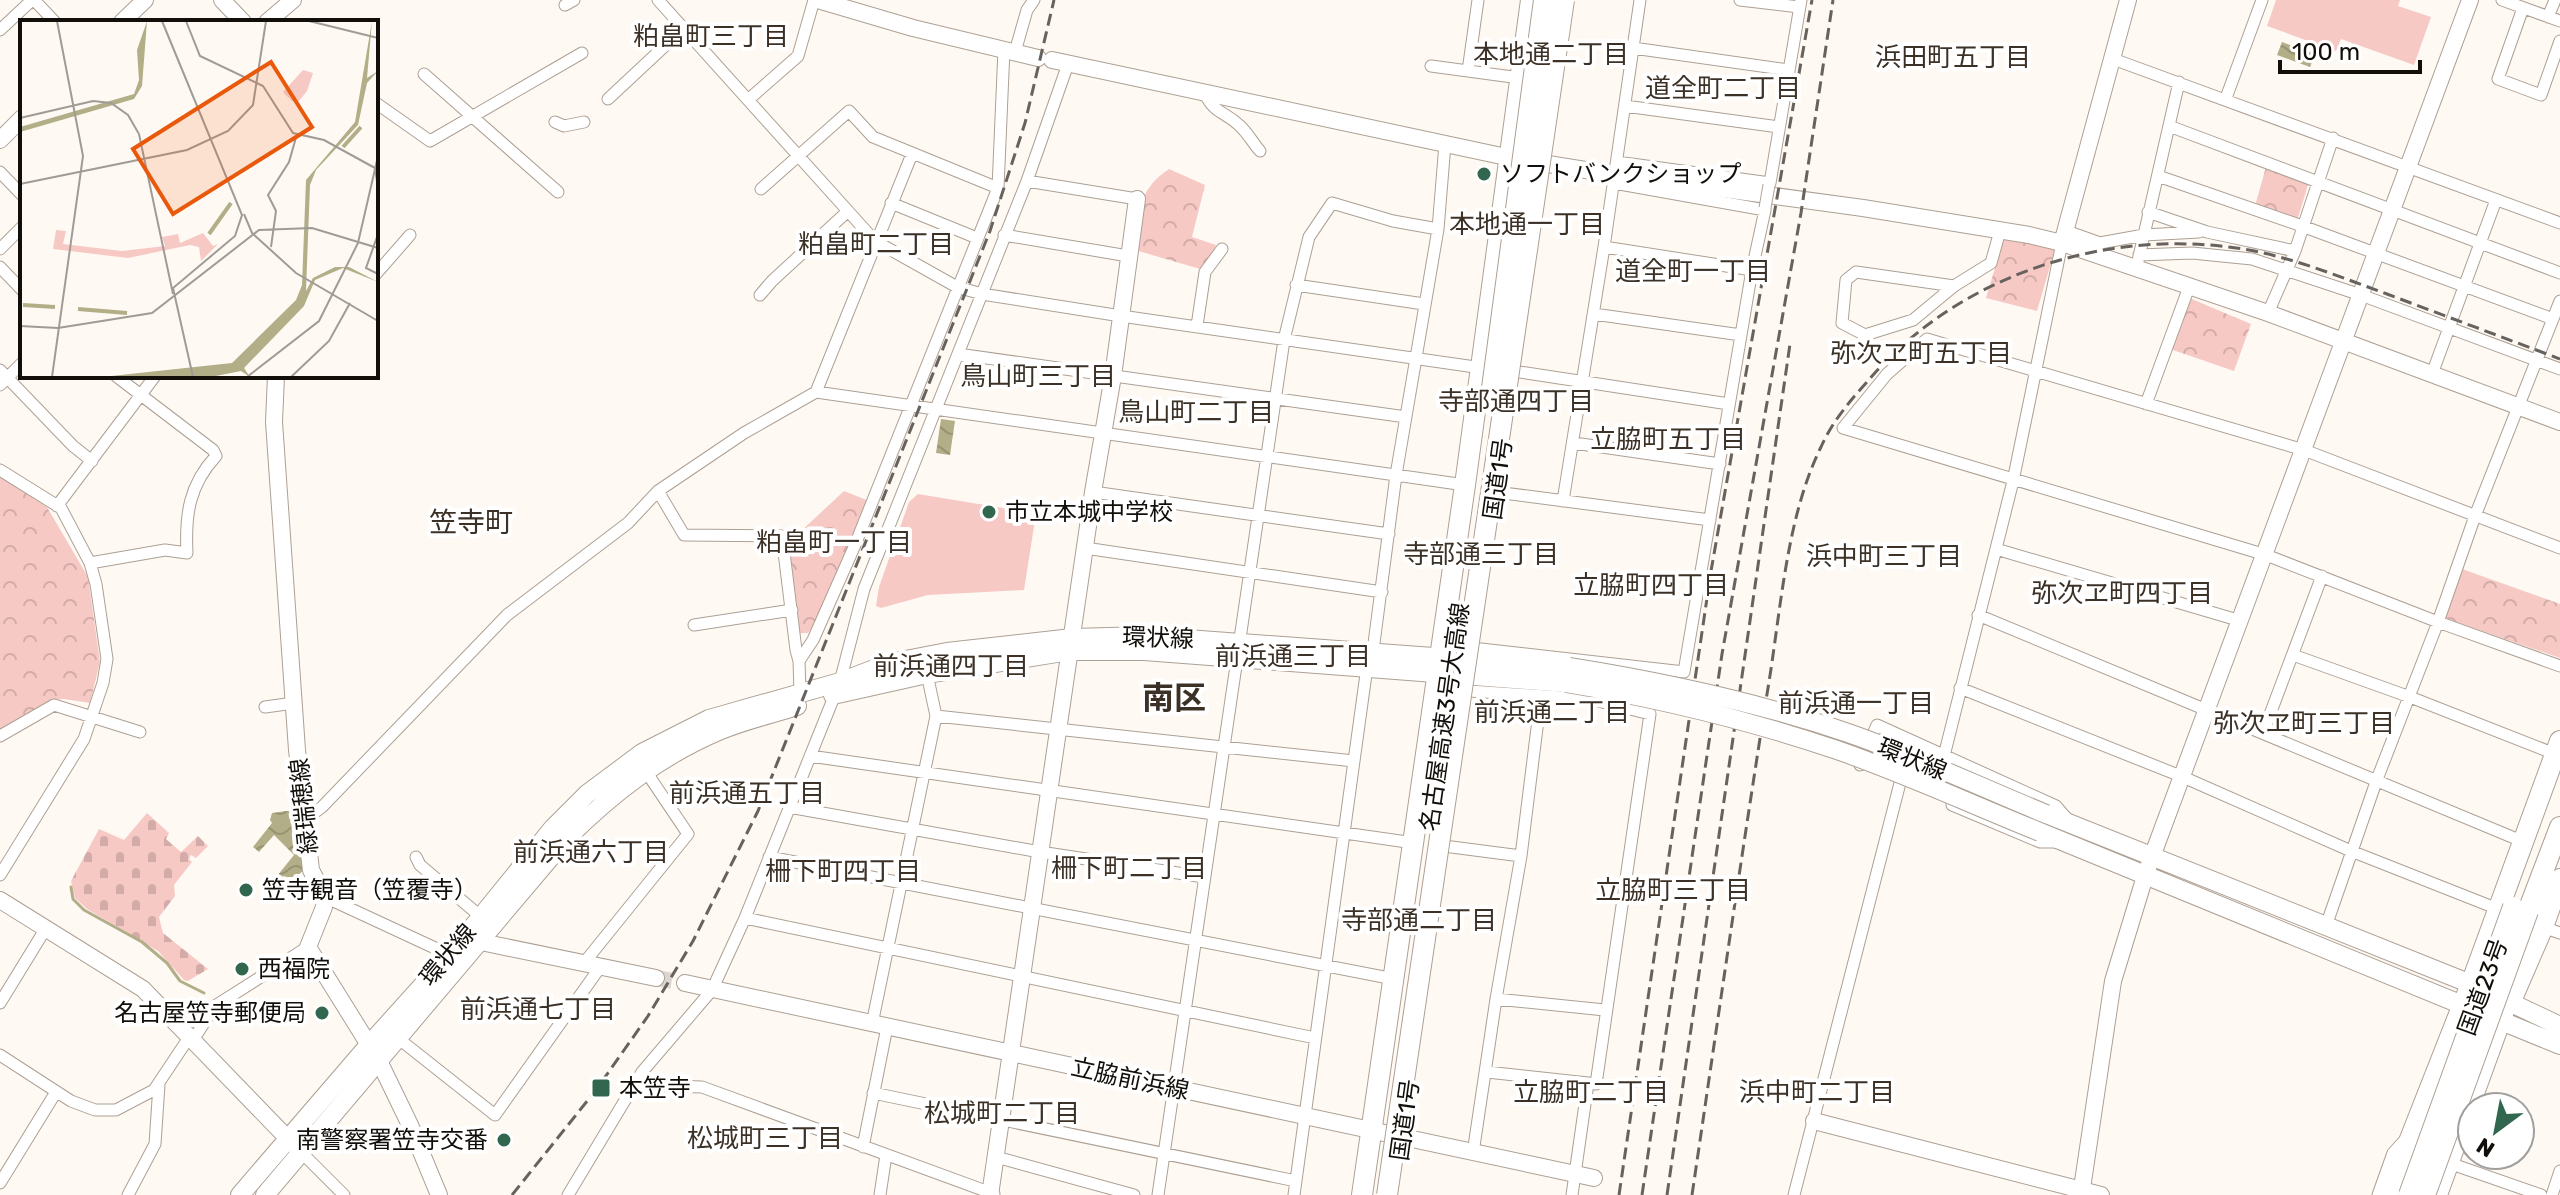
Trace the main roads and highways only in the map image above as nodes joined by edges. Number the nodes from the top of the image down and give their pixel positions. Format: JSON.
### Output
{"nodes":[{"id":1,"x":1531,"y":0,"type":"edge"},
{"id":2,"x":1544,"y":0,"type":"edge"},
{"id":3,"x":1554,"y":0,"type":"edge"},
{"id":4,"x":1567,"y":0,"type":"edge"},
{"id":5,"x":1502,"y":314,"type":"junction"},
{"id":6,"x":1070,"y":644,"type":"junction"},
{"id":7,"x":1439,"y":664,"type":"junction"},
{"id":8,"x":1471,"y":668,"type":"junction"},
{"id":9,"x":838,"y":688,"type":"junction"},
{"id":10,"x":2558,"y":747,"type":"edge"},
{"id":11,"x":2560,"y":780,"type":"edge"},
{"id":12,"x":2560,"y":827,"type":"edge"},
{"id":13,"x":2150,"y":865,"type":"junction"},
{"id":14,"x":2560,"y":879,"type":"edge"},
{"id":15,"x":2552,"y":930,"type":"edge"},
{"id":16,"x":473,"y":938,"type":"junction"},
{"id":17,"x":2466,"y":993,"type":"junction"},
{"id":18,"x":2506,"y":1011,"type":"junction"},
{"id":19,"x":2560,"y":1026,"type":"edge"},
{"id":20,"x":2560,"y":1045,"type":"edge"},
{"id":21,"x":373,"y":1053,"type":"junction"},
{"id":22,"x":240,"y":1195,"type":"edge"},
{"id":23,"x":265,"y":1195,"type":"edge"},
{"id":24,"x":1362,"y":1195,"type":"edge"},
{"id":25,"x":1375,"y":1195,"type":"edge"},
{"id":26,"x":1387,"y":1195,"type":"edge"},
{"id":27,"x":1394,"y":1195,"type":"edge"},
{"id":28,"x":2388,"y":1195,"type":"edge"},
{"id":29,"x":2409,"y":1195,"type":"edge"},
{"id":30,"x":2425,"y":1195,"type":"edge"}],
"edges":[{"from":1,"to":7,"type":"highway","name":"国道1号"},
{"from":2,"to":5,"type":"highway","name":"名古屋高速3号大高線","bridge":true},
{"from":3,"to":5,"type":"highway","bridge":true},
{"from":4,"to":8,"type":"highway","name":"国道1号"},
{"from":4,"to":26,"type":"highway","name":"名古屋高速3号大高線","bridge":true},
{"from":5,"to":25,"type":"highway","name":"名古屋高速3号大高線","bridge":true},
{"from":6,"to":7,"type":"main road","name":"環状線"},
{"from":6,"to":9,"type":"main road","name":"環状線"},
{"from":6,"to":9,"type":"main road","name":"環状線"},
{"from":7,"to":8,"type":"main road","name":"環状線"},
{"from":7,"to":24,"type":"highway","name":"国道1号"},
{"from":8,"to":13,"type":"main road","name":"環状線","bridge":true},
{"from":8,"to":27,"type":"highway","name":"国道1号"},
{"from":9,"to":16,"type":"main road","name":"環状線"},
{"from":9,"to":16,"type":"main road","name":"環状線"},
{"from":10,"to":17,"type":"highway"},
{"from":11,"to":29,"type":"highway","name":"国道23号","bridge":true},
{"from":12,"to":30,"type":"highway","name":"国道23号","bridge":true},
{"from":13,"to":17,"type":"main road","name":"環状線"},
{"from":13,"to":17,"type":"main road","name":"環状線"},
{"from":14,"to":15,"type":"highway"},
{"from":15,"to":18,"type":"highway"},
{"from":16,"to":21,"type":"main road","name":"環状線"},
{"from":16,"to":21,"type":"main road","name":"環状線"},
{"from":17,"to":18,"type":"main road","name":"環状線"},
{"from":17,"to":28,"type":"highway"},
{"from":18,"to":19,"type":"main road","name":"環状線"},
{"from":18,"to":20,"type":"main road","name":"環状線"},
{"from":21,"to":22,"type":"main road","name":"環状線"},
{"from":21,"to":23,"type":"main road","name":"環状線"}]}
